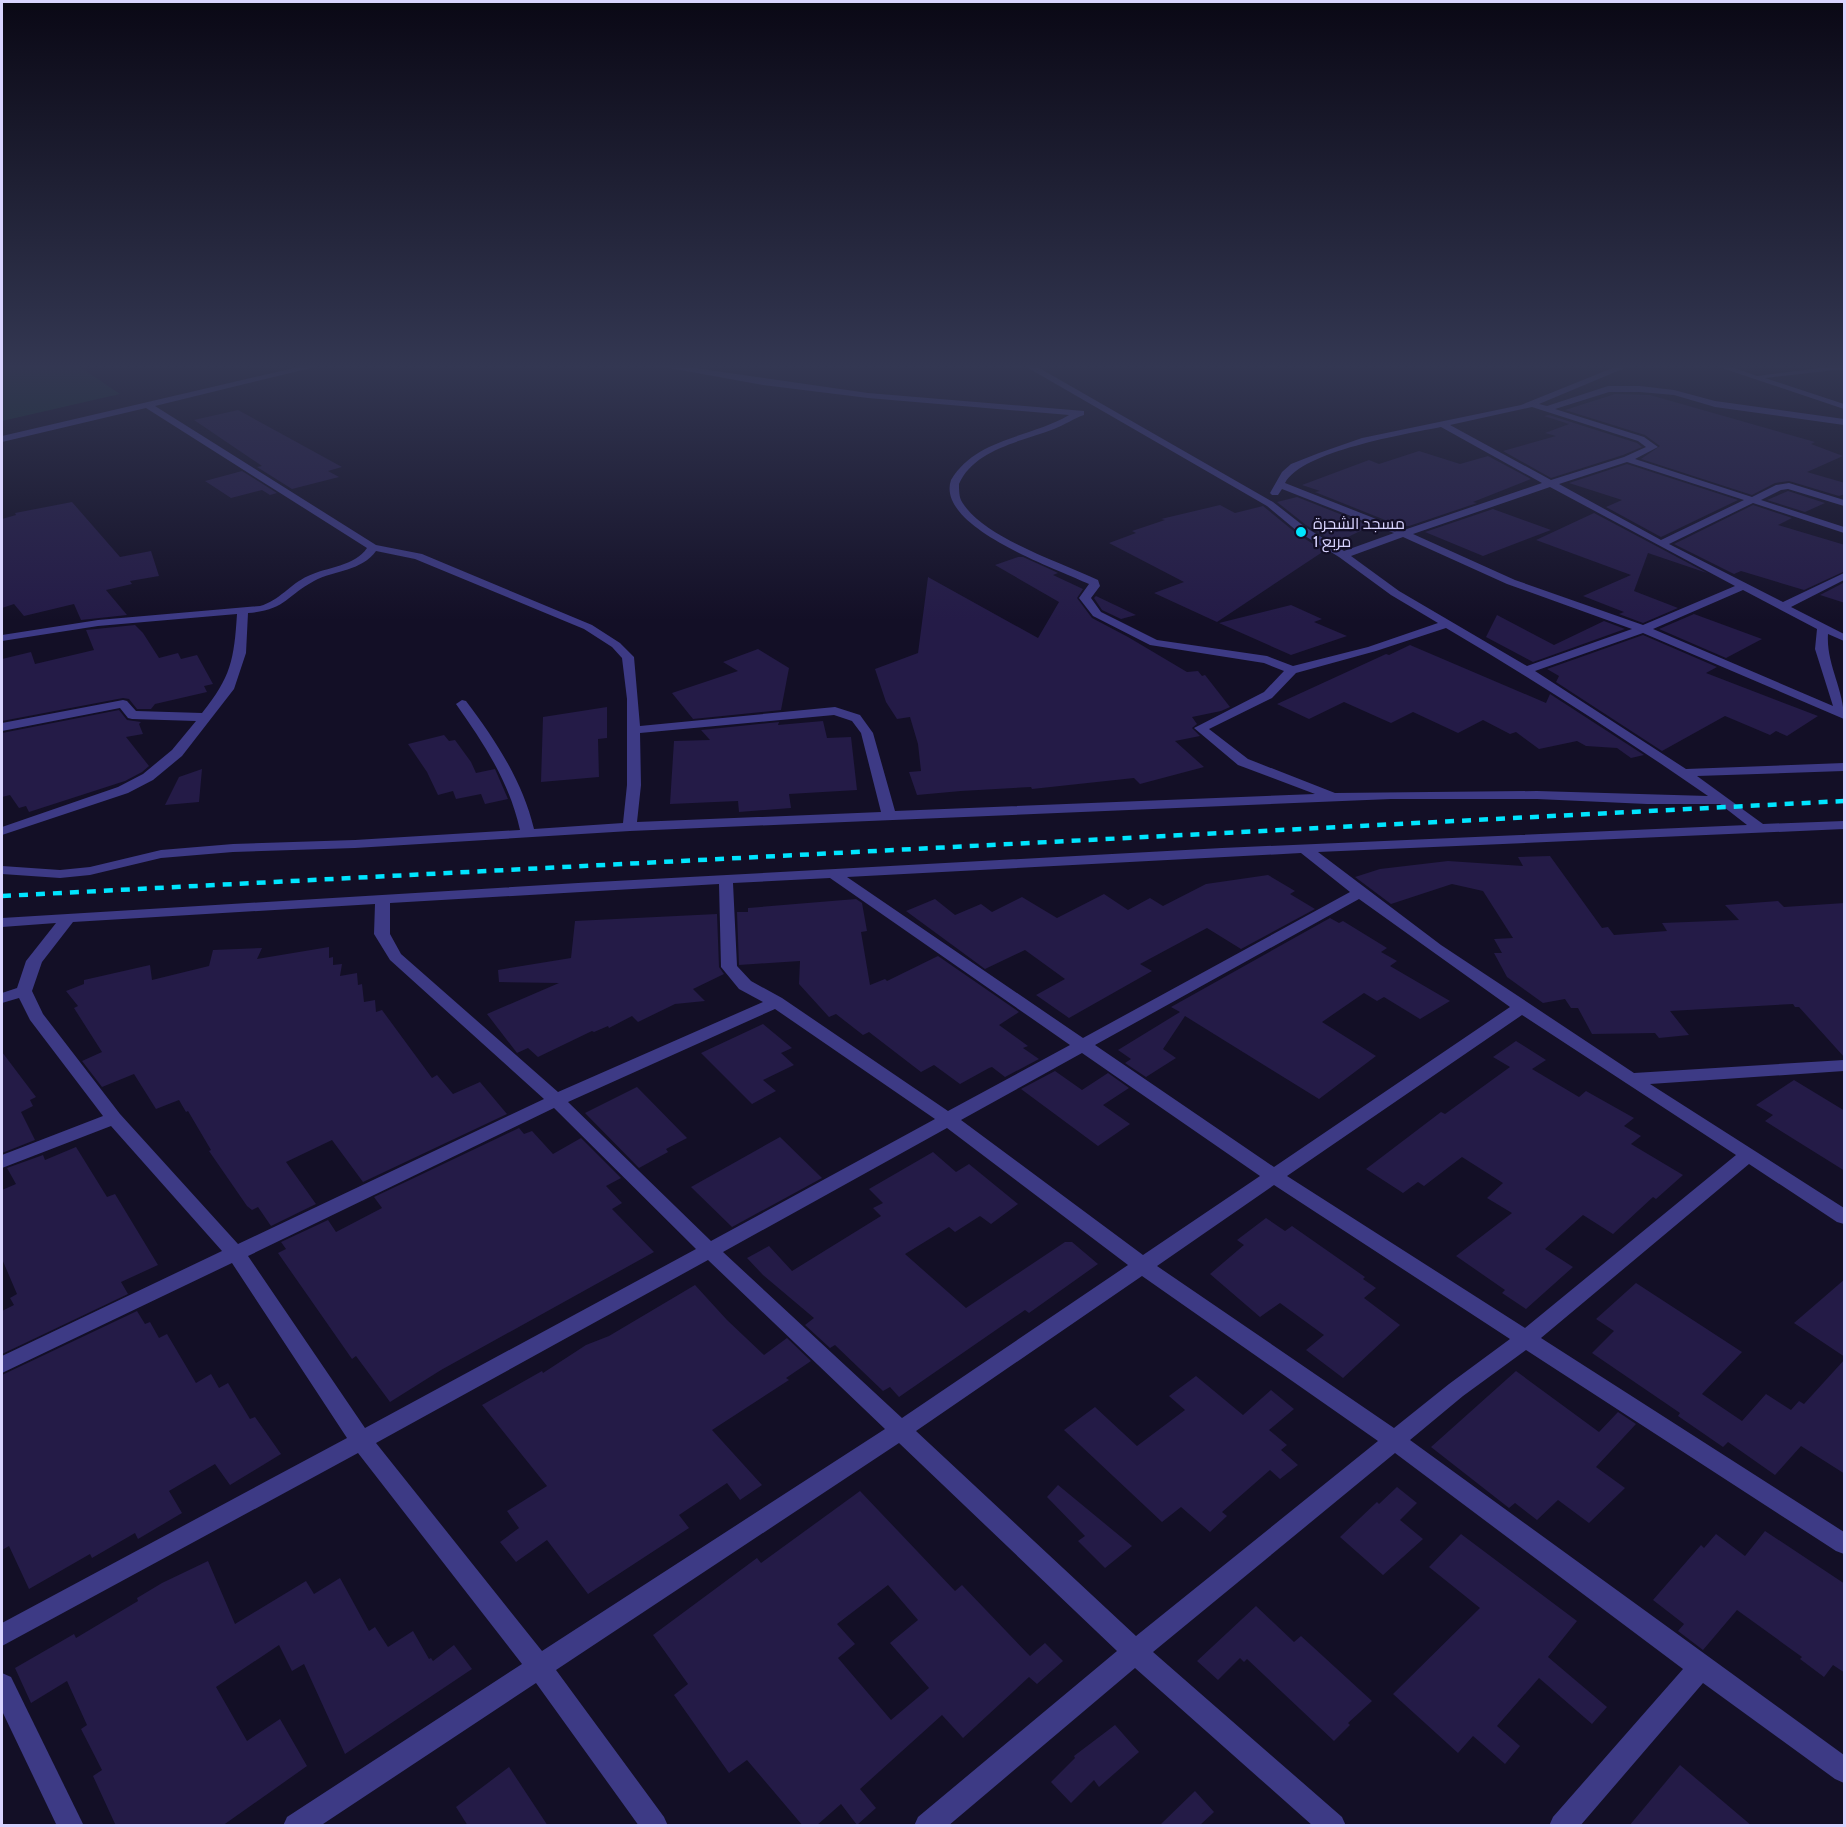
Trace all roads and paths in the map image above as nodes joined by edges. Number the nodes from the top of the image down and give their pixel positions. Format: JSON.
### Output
{"nodes":[{"id":1,"x":220,"y":450,"type":"edge"},
{"id":2,"x":989,"y":450,"type":"edge"},
{"id":3,"x":1175,"y":450,"type":"edge"},
{"id":4,"x":1334,"y":450,"type":"edge"},
{"id":5,"x":1490,"y":450,"type":"edge"},
{"id":6,"x":1646,"y":450,"type":"edge"},
{"id":7,"x":1627,"y":459,"type":"junction"},
{"id":8,"x":1279,"y":484,"type":"junction"},
{"id":9,"x":1552,"y":484,"type":"junction"},
{"id":10,"x":1750,"y":500,"type":"junction"},
{"id":11,"x":1845,"y":503,"type":"edge"},
{"id":12,"x":1270,"y":504,"type":"junction"},
{"id":13,"x":1845,"y":530,"type":"edge"},
{"id":14,"x":1406,"y":534,"type":"junction"},
{"id":15,"x":1661,"y":544,"type":"junction"},
{"id":16,"x":373,"y":546,"type":"junction"},
{"id":17,"x":1342,"y":555,"type":"junction"},
{"id":18,"x":1845,"y":576,"type":"edge"},
{"id":19,"x":1744,"y":586,"type":"junction"},
{"id":20,"x":1784,"y":606,"type":"junction"},
{"id":21,"x":243,"y":610,"type":"junction"},
{"id":22,"x":1446,"y":624,"type":"junction"},
{"id":23,"x":1823,"y":627,"type":"junction"},
{"id":24,"x":1643,"y":629,"type":"junction"},
{"id":25,"x":2,"y":638,"type":"edge"},
{"id":26,"x":1845,"y":638,"type":"edge"},
{"id":27,"x":1292,"y":670,"type":"junction"},
{"id":28,"x":1526,"y":670,"type":"junction"},
{"id":29,"x":462,"y":704,"type":"dead end"},
{"id":30,"x":1843,"y":714,"type":"edge"},
{"id":31,"x":204,"y":717,"type":"junction"},
{"id":32,"x":2,"y":727,"type":"edge"},
{"id":33,"x":633,"y":730,"type":"junction"},
{"id":34,"x":1845,"y":767,"type":"edge"},
{"id":35,"x":1683,"y":773,"type":"junction"},
{"id":36,"x":1336,"y":797,"type":"junction"},
{"id":37,"x":1720,"y":800,"type":"junction"},
{"id":38,"x":889,"y":815,"type":"junction"},
{"id":39,"x":1845,"y":825,"type":"edge"},
{"id":40,"x":630,"y":827,"type":"junction"},
{"id":41,"x":1761,"y":830,"type":"junction"},
{"id":42,"x":2,"y":831,"type":"edge"},
{"id":43,"x":528,"y":833,"type":"junction"},
{"id":44,"x":1305,"y":849,"type":"junction"},
{"id":45,"x":2,"y":870,"type":"edge"},
{"id":46,"x":835,"y":875,"type":"junction"},
{"id":47,"x":726,"y":880,"type":"junction"},
{"id":48,"x":1359,"y":893,"type":"junction"},
{"id":49,"x":383,"y":899,"type":"junction"},
{"id":50,"x":68,"y":918,"type":"junction"},
{"id":51,"x":2,"y":922,"type":"edge"},
{"id":52,"x":24,"y":991,"type":"junction"},
{"id":53,"x":2,"y":998,"type":"edge"},
{"id":54,"x":776,"y":1002,"type":"junction"},
{"id":55,"x":1522,"y":1008,"type":"junction"},
{"id":56,"x":1081,"y":1045,"type":"junction"},
{"id":57,"x":1845,"y":1065,"type":"edge"},
{"id":58,"x":1632,"y":1079,"type":"junction"},
{"id":59,"x":556,"y":1100,"type":"junction"},
{"id":60,"x":114,"y":1118,"type":"junction"},
{"id":61,"x":946,"y":1118,"type":"junction"},
{"id":62,"x":1749,"y":1154,"type":"junction"},
{"id":63,"x":2,"y":1162,"type":"edge"},
{"id":64,"x":1275,"y":1177,"type":"junction"},
{"id":65,"x":1845,"y":1217,"type":"edge"},
{"id":66,"x":709,"y":1250,"type":"junction"},
{"id":67,"x":236,"y":1254,"type":"junction"},
{"id":68,"x":1143,"y":1266,"type":"junction"},
{"id":69,"x":1527,"y":1338,"type":"junction"},
{"id":70,"x":2,"y":1365,"type":"edge"},
{"id":71,"x":901,"y":1430,"type":"junction"},
{"id":72,"x":1395,"y":1441,"type":"junction"},
{"id":73,"x":362,"y":1442,"type":"junction"},
{"id":74,"x":1845,"y":1544,"type":"edge"},
{"id":75,"x":2,"y":1635,"type":"edge"},
{"id":76,"x":1135,"y":1652,"type":"junction"},
{"id":77,"x":539,"y":1667,"type":"junction"},
{"id":78,"x":1701,"y":1667,"type":"junction"},
{"id":79,"x":2,"y":1684,"type":"edge"},
{"id":80,"x":1845,"y":1770,"type":"edge"},
{"id":81,"x":71,"y":1826,"type":"edge"},
{"id":82,"x":296,"y":1826,"type":"edge"},
{"id":83,"x":655,"y":1826,"type":"edge"},
{"id":84,"x":927,"y":1826,"type":"edge"},
{"id":85,"x":1333,"y":1826,"type":"edge"},
{"id":86,"x":1562,"y":1826,"type":"edge"}],
"edges":[{"from":1,"to":16,"type":"street"},
{"from":2,"to":27,"type":"street"},
{"from":3,"to":12,"type":"street"},
{"from":4,"to":8,"type":"street"},
{"from":5,"to":9,"type":"street"},
{"from":6,"to":7,"type":"street"},
{"from":7,"to":9,"type":"street"},
{"from":7,"to":10,"type":"street"},
{"from":8,"to":12,"type":"street"},
{"from":8,"to":14,"type":"street"},
{"from":9,"to":14,"type":"street"},
{"from":9,"to":15,"type":"street"},
{"from":10,"to":11,"type":"street"},
{"from":10,"to":13,"type":"street"},
{"from":10,"to":15,"type":"street"},
{"from":12,"to":17,"type":"street"},
{"from":14,"to":17,"type":"street"},
{"from":14,"to":24,"type":"street"},
{"from":15,"to":19,"type":"street"},
{"from":16,"to":21,"type":"street"},
{"from":16,"to":33,"type":"street"},
{"from":17,"to":22,"type":"street"},
{"from":18,"to":20,"type":"street"},
{"from":19,"to":20,"type":"street"},
{"from":19,"to":24,"type":"street"},
{"from":20,"to":23,"type":"street"},
{"from":21,"to":25,"type":"street"},
{"from":21,"to":31,"type":"street"},
{"from":22,"to":27,"type":"street"},
{"from":22,"to":28,"type":"street"},
{"from":23,"to":26,"type":"street"},
{"from":23,"to":30,"type":"street"},
{"from":24,"to":28,"type":"street"},
{"from":24,"to":30,"type":"street"},
{"from":27,"to":36,"type":"street"},
{"from":28,"to":35,"type":"street"},
{"from":29,"to":43,"type":"street"},
{"from":31,"to":32,"type":"street"},
{"from":31,"to":42,"type":"street"},
{"from":33,"to":38,"type":"street"},
{"from":33,"to":40,"type":"street"},
{"from":34,"to":35,"type":"street"},
{"from":35,"to":37,"type":"street"},
{"from":36,"to":37,"type":"street"},
{"from":36,"to":38,"type":"street"},
{"from":37,"to":41,"type":"street"},
{"from":38,"to":40,"type":"street"},
{"from":39,"to":41,"type":"street"},
{"from":40,"to":43,"type":"street"},
{"from":41,"to":44,"type":"street"},
{"from":43,"to":45,"type":"street"},
{"from":44,"to":46,"type":"street"},
{"from":44,"to":48,"type":"street"},
{"from":46,"to":47,"type":"street"},
{"from":46,"to":56,"type":"street"},
{"from":47,"to":49,"type":"street"},
{"from":47,"to":54,"type":"street"},
{"from":48,"to":55,"type":"street"},
{"from":48,"to":56,"type":"street"},
{"from":49,"to":50,"type":"street"},
{"from":49,"to":59,"type":"street"},
{"from":50,"to":51,"type":"street"},
{"from":50,"to":52,"type":"street"},
{"from":52,"to":53,"type":"street"},
{"from":52,"to":60,"type":"street"},
{"from":54,"to":59,"type":"street"},
{"from":54,"to":61,"type":"street"},
{"from":55,"to":58,"type":"street"},
{"from":55,"to":64,"type":"street"},
{"from":56,"to":61,"type":"street"},
{"from":56,"to":64,"type":"street"},
{"from":57,"to":58,"type":"street"},
{"from":58,"to":62,"type":"street"},
{"from":59,"to":66,"type":"street"},
{"from":59,"to":67,"type":"street"},
{"from":60,"to":63,"type":"street"},
{"from":60,"to":67,"type":"street"},
{"from":61,"to":66,"type":"street"},
{"from":61,"to":68,"type":"street"},
{"from":62,"to":65,"type":"street"},
{"from":62,"to":69,"type":"street"},
{"from":64,"to":68,"type":"street"},
{"from":64,"to":69,"type":"street"},
{"from":66,"to":71,"type":"street"},
{"from":66,"to":73,"type":"street"},
{"from":67,"to":70,"type":"street"},
{"from":67,"to":73,"type":"street"},
{"from":68,"to":71,"type":"street"},
{"from":68,"to":72,"type":"street"},
{"from":69,"to":72,"type":"street"},
{"from":69,"to":74,"type":"street"},
{"from":71,"to":76,"type":"street"},
{"from":71,"to":77,"type":"street"},
{"from":72,"to":76,"type":"street"},
{"from":72,"to":78,"type":"street"},
{"from":73,"to":75,"type":"street"},
{"from":73,"to":77,"type":"street"},
{"from":76,"to":84,"type":"street"},
{"from":76,"to":85,"type":"street"},
{"from":77,"to":82,"type":"street"},
{"from":77,"to":83,"type":"street"},
{"from":78,"to":80,"type":"street"},
{"from":78,"to":86,"type":"street"},
{"from":79,"to":81,"type":"street"}]}
